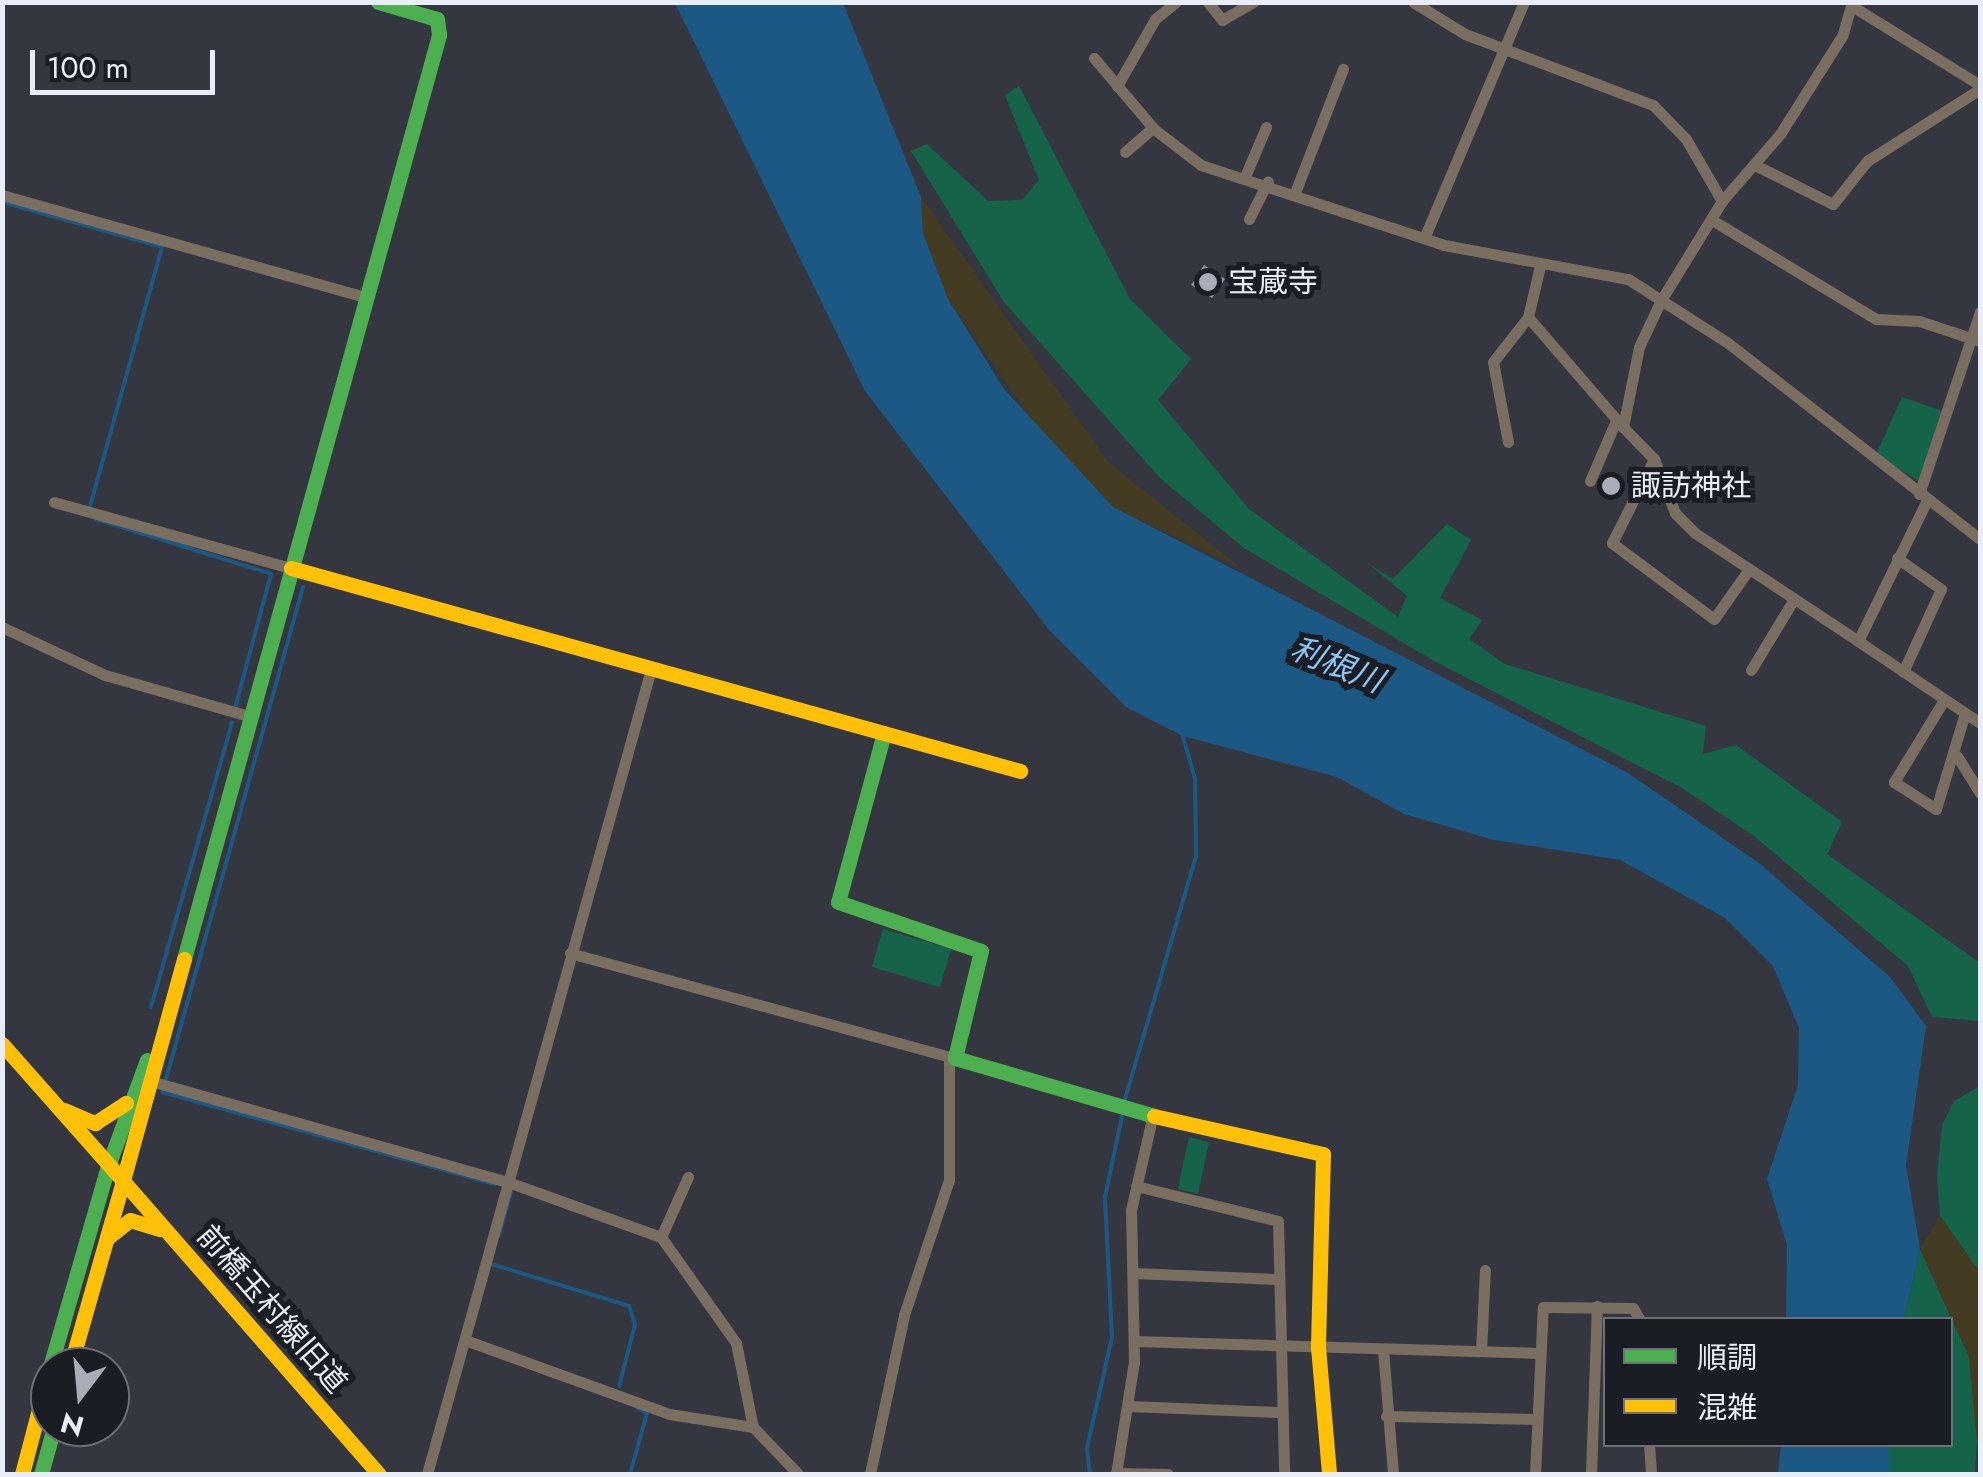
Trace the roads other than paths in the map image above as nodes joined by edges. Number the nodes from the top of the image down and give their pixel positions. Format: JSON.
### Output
{"nodes":[{"id":1,"x":378,"y":2,"type":"edge"},
{"id":2,"x":1151,"y":2,"type":"edge"},
{"id":3,"x":1176,"y":2,"type":"edge"},
{"id":4,"x":1208,"y":2,"type":"edge"},
{"id":5,"x":1253,"y":2,"type":"edge"},
{"id":6,"x":1413,"y":2,"type":"edge"},
{"id":7,"x":1524,"y":2,"type":"edge"},
{"id":8,"x":1852,"y":4,"type":"edge"},
{"id":9,"x":1158,"y":15,"type":"junction"},
{"id":10,"x":1508,"y":50,"type":"junction"},
{"id":11,"x":1094,"y":58,"type":"dead end"},
{"id":12,"x":1344,"y":69,"type":"dead end"},
{"id":13,"x":1118,"y":86,"type":"junction"},
{"id":14,"x":1980,"y":87,"type":"edge"},
{"id":15,"x":1266,"y":127,"type":"dead end"},
{"id":16,"x":1153,"y":128,"type":"junction"},
{"id":17,"x":1126,"y":152,"type":"dead end"},
{"id":18,"x":1757,"y":166,"type":"junction"},
{"id":19,"x":1246,"y":174,"type":"junction"},
{"id":20,"x":1268,"y":181,"type":"junction"},
{"id":21,"x":1296,"y":190,"type":"junction"},
{"id":22,"x":2,"y":195,"type":"edge"},
{"id":23,"x":1722,"y":201,"type":"junction"},
{"id":24,"x":1249,"y":219,"type":"dead end"},
{"id":25,"x":1712,"y":220,"type":"junction"},
{"id":26,"x":1425,"y":236,"type":"junction"},
{"id":27,"x":1540,"y":266,"type":"junction"},
{"id":28,"x":365,"y":297,"type":"junction"},
{"id":29,"x":1661,"y":300,"type":"junction"},
{"id":30,"x":1980,"y":312,"type":"edge"},
{"id":31,"x":1528,"y":317,"type":"junction"},
{"id":32,"x":1976,"y":338,"type":"edge"},
{"id":33,"x":1619,"y":425,"type":"junction"},
{"id":34,"x":1508,"y":442,"type":"dead end"},
{"id":35,"x":1654,"y":459,"type":"junction"},
{"id":36,"x":1590,"y":481,"type":"dead end"},
{"id":37,"x":1923,"y":497,"type":"junction"},
{"id":38,"x":54,"y":502,"type":"dead end"},
{"id":39,"x":1980,"y":540,"type":"edge"},
{"id":40,"x":1897,"y":558,"type":"junction"},
{"id":41,"x":291,"y":568,"type":"junction"},
{"id":42,"x":1750,"y":569,"type":"junction"},
{"id":43,"x":1794,"y":598,"type":"junction"},
{"id":44,"x":2,"y":626,"type":"edge"},
{"id":45,"x":1858,"y":641,"type":"junction"},
{"id":46,"x":651,"y":669,"type":"junction"},
{"id":47,"x":1751,"y":670,"type":"dead end"},
{"id":48,"x":1902,"y":672,"type":"junction"},
{"id":49,"x":1944,"y":700,"type":"junction"},
{"id":50,"x":1964,"y":713,"type":"junction"},
{"id":51,"x":249,"y":716,"type":"junction"},
{"id":52,"x":1980,"y":722,"type":"edge"},
{"id":53,"x":884,"y":733,"type":"junction"},
{"id":54,"x":1957,"y":756,"type":"junction"},
{"id":55,"x":1020,"y":771,"type":"dead end"},
{"id":56,"x":1980,"y":793,"type":"edge"},
{"id":57,"x":570,"y":953,"type":"junction"},
{"id":58,"x":2,"y":1044,"type":"edge"},
{"id":59,"x":952,"y":1058,"type":"junction"},
{"id":60,"x":145,"y":1078,"type":"junction"},
{"id":61,"x":128,"y":1100,"type":"junction"},
{"id":62,"x":56,"y":1106,"type":"junction"},
{"id":63,"x":1145,"y":1116,"type":"junction"},
{"id":64,"x":108,"y":1166,"type":"junction"},
{"id":65,"x":688,"y":1177,"type":"dead end"},
{"id":66,"x":122,"y":1181,"type":"junction"},
{"id":67,"x":508,"y":1182,"type":"junction"},
{"id":68,"x":1136,"y":1186,"type":"junction"},
{"id":69,"x":172,"y":1237,"type":"junction"},
{"id":70,"x":662,"y":1237,"type":"junction"},
{"id":71,"x":106,"y":1239,"type":"junction"},
{"id":72,"x":1485,"y":1270,"type":"dead end"},
{"id":73,"x":1133,"y":1274,"type":"junction"},
{"id":74,"x":1277,"y":1279,"type":"junction"},
{"id":75,"x":1598,"y":1306,"type":"junction"},
{"id":76,"x":1638,"y":1317,"type":"edge"},
{"id":77,"x":465,"y":1340,"type":"junction"},
{"id":78,"x":1134,"y":1341,"type":"junction"},
{"id":79,"x":1275,"y":1346,"type":"junction"},
{"id":80,"x":56,"y":1347,"type":"edge"},
{"id":81,"x":76,"y":1347,"type":"edge"},
{"id":82,"x":1318,"y":1347,"type":"junction"},
{"id":83,"x":1382,"y":1350,"type":"junction"},
{"id":84,"x":1481,"y":1351,"type":"junction"},
{"id":85,"x":1538,"y":1354,"type":"junction"},
{"id":86,"x":1129,"y":1406,"type":"junction"},
{"id":87,"x":1278,"y":1412,"type":"junction"},
{"id":88,"x":1386,"y":1416,"type":"junction"},
{"id":89,"x":1536,"y":1419,"type":"junction"},
{"id":90,"x":753,"y":1426,"type":"junction"},
{"id":91,"x":30,"y":1443,"type":"edge"},
{"id":92,"x":48,"y":1447,"type":"edge"},
{"id":93,"x":1649,"y":1447,"type":"edge"},
{"id":94,"x":22,"y":1474,"type":"edge"},
{"id":95,"x":41,"y":1474,"type":"edge"},
{"id":96,"x":379,"y":1474,"type":"edge"},
{"id":97,"x":427,"y":1474,"type":"edge"},
{"id":98,"x":798,"y":1474,"type":"edge"},
{"id":99,"x":870,"y":1474,"type":"edge"},
{"id":100,"x":1116,"y":1474,"type":"edge"},
{"id":101,"x":1168,"y":1474,"type":"edge"},
{"id":102,"x":1284,"y":1474,"type":"edge"},
{"id":103,"x":1329,"y":1474,"type":"edge"},
{"id":104,"x":1393,"y":1474,"type":"edge"},
{"id":105,"x":1535,"y":1474,"type":"edge"},
{"id":106,"x":1592,"y":1474,"type":"edge"},
{"id":107,"x":1652,"y":1474,"type":"edge"}],
"edges":[{"from":1,"to":28,"type":"street"},
{"from":2,"to":9,"type":"street"},
{"from":3,"to":9,"type":"street"},
{"from":4,"to":5,"type":"street"},
{"from":6,"to":10,"type":"street"},
{"from":7,"to":10,"type":"street"},
{"from":8,"to":14,"type":"street"},
{"from":8,"to":18,"type":"street"},
{"from":9,"to":13,"type":"street"},
{"from":10,"to":23,"type":"street"},
{"from":10,"to":26,"type":"street"},
{"from":11,"to":13,"type":"street"},
{"from":12,"to":21,"type":"street"},
{"from":13,"to":16,"type":"street"},
{"from":14,"to":18,"type":"street"},
{"from":15,"to":19,"type":"street"},
{"from":16,"to":17,"type":"street"},
{"from":16,"to":19,"type":"street"},
{"from":18,"to":23,"type":"street"},
{"from":19,"to":20,"type":"street"},
{"from":20,"to":21,"type":"street"},
{"from":20,"to":24,"type":"street"},
{"from":21,"to":26,"type":"street"},
{"from":22,"to":28,"type":"street"},
{"from":23,"to":25,"type":"street"},
{"from":25,"to":29,"type":"street"},
{"from":25,"to":32,"type":"street"},
{"from":26,"to":27,"type":"street"},
{"from":27,"to":29,"type":"street"},
{"from":27,"to":31,"type":"street"},
{"from":28,"to":41,"type":"street"},
{"from":29,"to":33,"type":"street"},
{"from":29,"to":37,"type":"street"},
{"from":30,"to":32,"type":"street"},
{"from":31,"to":33,"type":"street"},
{"from":31,"to":34,"type":"street"},
{"from":32,"to":37,"type":"street"},
{"from":33,"to":35,"type":"street"},
{"from":33,"to":36,"type":"street"},
{"from":35,"to":42,"type":"street"},
{"from":35,"to":42,"type":"street"},
{"from":37,"to":39,"type":"street"},
{"from":37,"to":40,"type":"street"},
{"from":38,"to":41,"type":"street"},
{"from":40,"to":45,"type":"street"},
{"from":40,"to":48,"type":"street"},
{"from":41,"to":46,"type":"street"},
{"from":41,"to":51,"type":"street"},
{"from":42,"to":43,"type":"street"},
{"from":43,"to":45,"type":"street"},
{"from":43,"to":47,"type":"street"},
{"from":44,"to":51,"type":"street"},
{"from":45,"to":48,"type":"street"},
{"from":46,"to":53,"type":"street"},
{"from":46,"to":57,"type":"street"},
{"from":48,"to":49,"type":"street"},
{"from":49,"to":50,"type":"street"},
{"from":49,"to":54,"type":"street"},
{"from":50,"to":52,"type":"street"},
{"from":50,"to":54,"type":"street"},
{"from":51,"to":60,"type":"street"},
{"from":53,"to":55,"type":"street"},
{"from":53,"to":59,"type":"street"},
{"from":54,"to":56,"type":"street"},
{"from":57,"to":59,"type":"street"},
{"from":57,"to":67,"type":"street"},
{"from":58,"to":62,"type":"street","name":"前橋玉村線旧道"},
{"from":59,"to":63,"type":"street"},
{"from":59,"to":99,"type":"street"},
{"from":60,"to":61,"type":"street"},
{"from":60,"to":66,"type":"street"},
{"from":60,"to":67,"type":"street"},
{"from":61,"to":62,"type":"street"},
{"from":61,"to":64,"type":"street"},
{"from":62,"to":64,"type":"street","name":"前橋玉村線旧道"},
{"from":63,"to":68,"type":"street"},
{"from":63,"to":82,"type":"street"},
{"from":64,"to":66,"type":"street","name":"前橋玉村線旧道"},
{"from":64,"to":80,"type":"street"},
{"from":65,"to":70,"type":"street"},
{"from":66,"to":69,"type":"street","name":"前橋玉村線旧道"},
{"from":66,"to":71,"type":"street"},
{"from":67,"to":70,"type":"street"},
{"from":67,"to":77,"type":"street"},
{"from":68,"to":73,"type":"street"},
{"from":68,"to":74,"type":"street"},
{"from":69,"to":71,"type":"street"},
{"from":69,"to":96,"type":"street","name":"前橋玉村線旧道"},
{"from":70,"to":90,"type":"street"},
{"from":71,"to":81,"type":"street"},
{"from":72,"to":84,"type":"street"},
{"from":73,"to":74,"type":"street"},
{"from":73,"to":78,"type":"street"},
{"from":74,"to":79,"type":"street"},
{"from":75,"to":76,"type":"street"},
{"from":75,"to":85,"type":"street"},
{"from":75,"to":106,"type":"street"},
{"from":77,"to":90,"type":"street"},
{"from":77,"to":97,"type":"street"},
{"from":78,"to":79,"type":"street"},
{"from":78,"to":86,"type":"street"},
{"from":79,"to":82,"type":"street"},
{"from":79,"to":87,"type":"street"},
{"from":82,"to":83,"type":"street"},
{"from":82,"to":103,"type":"street"},
{"from":83,"to":84,"type":"street"},
{"from":83,"to":88,"type":"street"},
{"from":84,"to":85,"type":"street"},
{"from":85,"to":89,"type":"street"},
{"from":86,"to":87,"type":"street"},
{"from":86,"to":100,"type":"street"},
{"from":87,"to":102,"type":"street"},
{"from":88,"to":89,"type":"street"},
{"from":88,"to":104,"type":"street"},
{"from":89,"to":105,"type":"street"},
{"from":90,"to":98,"type":"street"},
{"from":91,"to":94,"type":"street"},
{"from":92,"to":95,"type":"street"},
{"from":93,"to":107,"type":"street"},
{"from":100,"to":101,"type":"street"}]}
